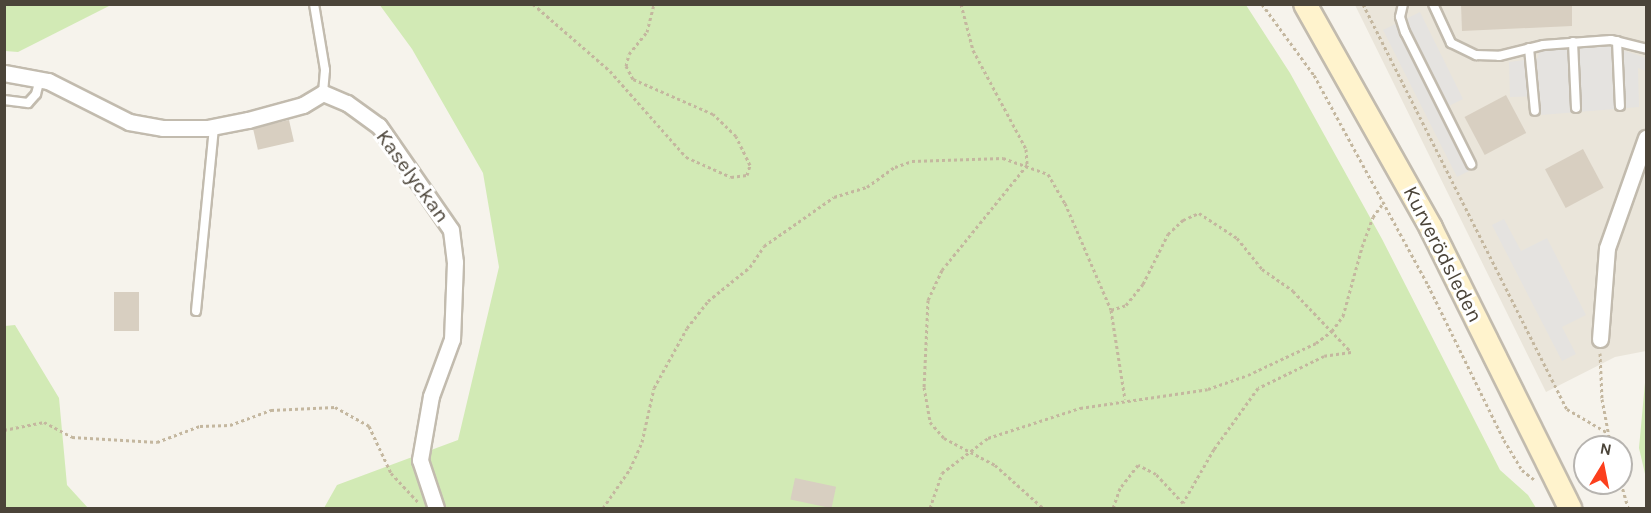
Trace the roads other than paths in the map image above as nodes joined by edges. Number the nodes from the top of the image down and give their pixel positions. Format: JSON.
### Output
{"nodes":[{"id":1,"x":314,"y":4,"type":"edge"},
{"id":2,"x":1305,"y":4,"type":"edge"},
{"id":3,"x":1403,"y":4,"type":"edge"},
{"id":4,"x":1433,"y":4,"type":"edge"},
{"id":5,"x":1617,"y":41,"type":"junction"},
{"id":6,"x":1573,"y":42,"type":"junction"},
{"id":7,"x":1529,"y":48,"type":"junction"},
{"id":8,"x":1647,"y":49,"type":"edge"},
{"id":9,"x":4,"y":73,"type":"edge"},
{"id":10,"x":40,"y":79,"type":"junction"},
{"id":11,"x":322,"y":93,"type":"junction"},
{"id":12,"x":4,"y":99,"type":"edge"},
{"id":13,"x":1620,"y":106,"type":"dead end"},
{"id":14,"x":1576,"y":108,"type":"dead end"},
{"id":15,"x":1535,"y":111,"type":"dead end"},
{"id":16,"x":214,"y":127,"type":"junction"},
{"id":17,"x":1647,"y":138,"type":"edge"},
{"id":18,"x":1471,"y":164,"type":"dead end"},
{"id":19,"x":196,"y":311,"type":"dead end"},
{"id":20,"x":1600,"y":339,"type":"road end"},
{"id":21,"x":436,"y":508,"type":"edge"},
{"id":22,"x":1569,"y":508,"type":"edge"}],
"edges":[{"from":1,"to":11,"type":"lane"},
{"from":2,"to":22,"type":"main road","name":"Kurverödsleden"},
{"from":3,"to":18,"type":"lane"},
{"from":4,"to":7,"type":"lane"},
{"from":5,"to":6,"type":"lane"},
{"from":5,"to":8,"type":"lane"},
{"from":5,"to":13,"type":"lane"},
{"from":6,"to":7,"type":"lane"},
{"from":6,"to":14,"type":"lane"},
{"from":7,"to":15,"type":"lane"},
{"from":9,"to":10,"type":"street"},
{"from":10,"to":12,"type":"lane"},
{"from":10,"to":16,"type":"street"},
{"from":11,"to":16,"type":"street"},
{"from":11,"to":21,"type":"street","name":"Kaselyckan"},
{"from":16,"to":19,"type":"lane"},
{"from":17,"to":20,"type":"street"}]}
